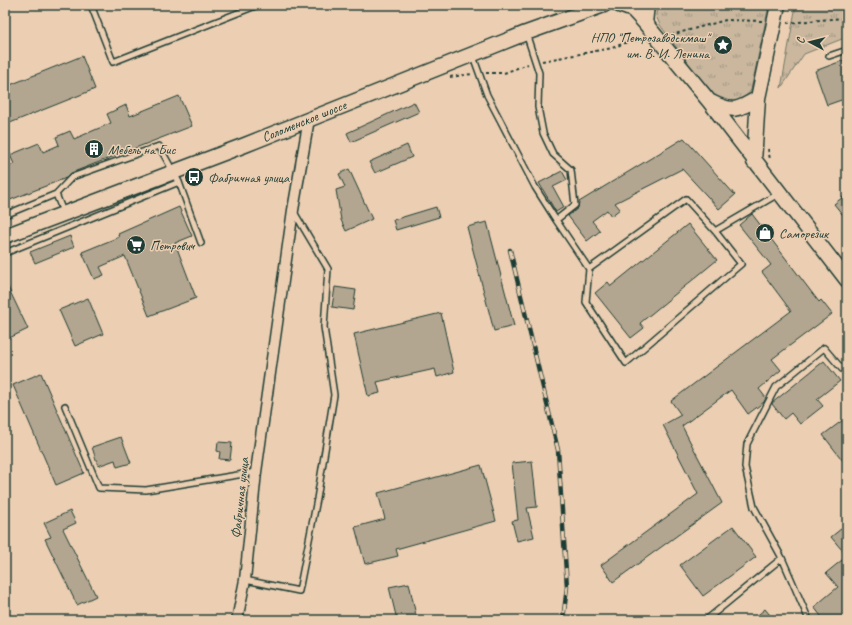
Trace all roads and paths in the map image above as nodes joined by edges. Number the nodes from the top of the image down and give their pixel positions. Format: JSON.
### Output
{"nodes":[{"id":1,"x":91,"y":5,"type":"edge"},
{"id":2,"x":258,"y":5,"type":"edge"},
{"id":3,"x":604,"y":5,"type":"edge"},
{"id":4,"x":619,"y":5,"type":"edge"},
{"id":5,"x":647,"y":5,"type":"edge"},
{"id":6,"x":778,"y":5,"type":"edge"},
{"id":7,"x":847,"y":19,"type":"edge"},
{"id":8,"x":645,"y":23,"type":"junction"},
{"id":9,"x":783,"y":25,"type":"junction"},
{"id":10,"x":526,"y":33,"type":"junction"},
{"id":11,"x":657,"y":38,"type":"junction"},
{"id":12,"x":847,"y":50,"type":"edge"},
{"id":13,"x":472,"y":54,"type":"junction"},
{"id":14,"x":829,"y":56,"type":"dead end"},
{"id":15,"x":535,"y":62,"type":"junction"},
{"id":16,"x":480,"y":73,"type":"junction"},
{"id":17,"x":758,"y":98,"type":"junction"},
{"id":18,"x":709,"y":101,"type":"junction"},
{"id":19,"x":309,"y":119,"type":"junction"},
{"id":20,"x":767,"y":142,"type":"dead end"},
{"id":21,"x":754,"y":162,"type":"junction"},
{"id":22,"x":770,"y":163,"type":"dead end"},
{"id":23,"x":176,"y":177,"type":"junction"},
{"id":24,"x":56,"y":194,"type":"junction"},
{"id":25,"x":779,"y":194,"type":"junction"},
{"id":26,"x":293,"y":210,"type":"junction"},
{"id":27,"x":63,"y":213,"type":"junction"},
{"id":28,"x":5,"y":215,"type":"edge"},
{"id":29,"x":556,"y":220,"type":"junction"},
{"id":30,"x":715,"y":231,"type":"junction"},
{"id":31,"x":5,"y":236,"type":"edge"},
{"id":32,"x":201,"y":243,"type":"dead end"},
{"id":33,"x":5,"y":253,"type":"edge"},
{"id":34,"x":589,"y":270,"type":"junction"},
{"id":35,"x":847,"y":280,"type":"edge"},
{"id":36,"x":847,"y":365,"type":"edge"},
{"id":37,"x":64,"y":406,"type":"dead end"},
{"id":38,"x":256,"y":472,"type":"junction"},
{"id":39,"x":782,"y":558,"type":"junction"},
{"id":40,"x":245,"y":580,"type":"junction"},
{"id":41,"x":237,"y":620,"type":"edge"},
{"id":42,"x":706,"y":620,"type":"edge"},
{"id":43,"x":808,"y":620,"type":"edge"}],
"edges":[{"from":1,"to":2,"type":"lane"},
{"from":3,"to":10,"type":"main road","name":"Соломенское шоссе"},
{"from":4,"to":8,"type":"main road"},
{"from":5,"to":8,"type":"main road"},
{"from":6,"to":9,"type":"main road"},
{"from":7,"to":9,"type":"path"},
{"from":8,"to":11,"type":"main road"},
{"from":9,"to":11,"type":"path"},
{"from":9,"to":17,"type":"main road"},
{"from":10,"to":13,"type":"main road","name":"Соломенское шоссе"},
{"from":10,"to":15,"type":"lane"},
{"from":11,"to":15,"type":"path"},
{"from":11,"to":18,"type":"main road"},
{"from":12,"to":14,"type":"lane"},
{"from":13,"to":16,"type":"lane"},
{"from":13,"to":19,"type":"main road","name":"Соломенское шоссе"},
{"from":15,"to":16,"type":"path"},
{"from":15,"to":29,"type":"lane"},
{"from":16,"to":29,"type":"lane"},
{"from":17,"to":18,"type":"main road"},
{"from":17,"to":21,"type":"main road"},
{"from":18,"to":21,"type":"main road"},
{"from":19,"to":23,"type":"main road","name":"Соломенское шоссе"},
{"from":19,"to":26,"type":"street","name":"Фабричная улица"},
{"from":20,"to":22,"type":"path"},
{"from":21,"to":25,"type":"main road"},
{"from":23,"to":24,"type":"lane"},
{"from":23,"to":27,"type":"main road","name":"Соломенское шоссе"},
{"from":23,"to":32,"type":"lane"},
{"from":23,"to":33,"type":"lane"},
{"from":24,"to":27,"type":"lane"},
{"from":24,"to":28,"type":"lane"},
{"from":25,"to":30,"type":"lane"},
{"from":25,"to":35,"type":"main road"},
{"from":26,"to":38,"type":"street","name":"Фабричная улица"},
{"from":26,"to":40,"type":"lane"},
{"from":27,"to":31,"type":"main road","name":"Соломенское шоссе"},
{"from":29,"to":34,"type":"lane"},
{"from":30,"to":34,"type":"lane"},
{"from":30,"to":34,"type":"lane"},
{"from":36,"to":39,"type":"lane"},
{"from":37,"to":38,"type":"lane"},
{"from":38,"to":40,"type":"street","name":"Фабричная улица"},
{"from":39,"to":42,"type":"lane"},
{"from":39,"to":43,"type":"lane"},
{"from":40,"to":41,"type":"street","name":"Фабричная улица"}]}
